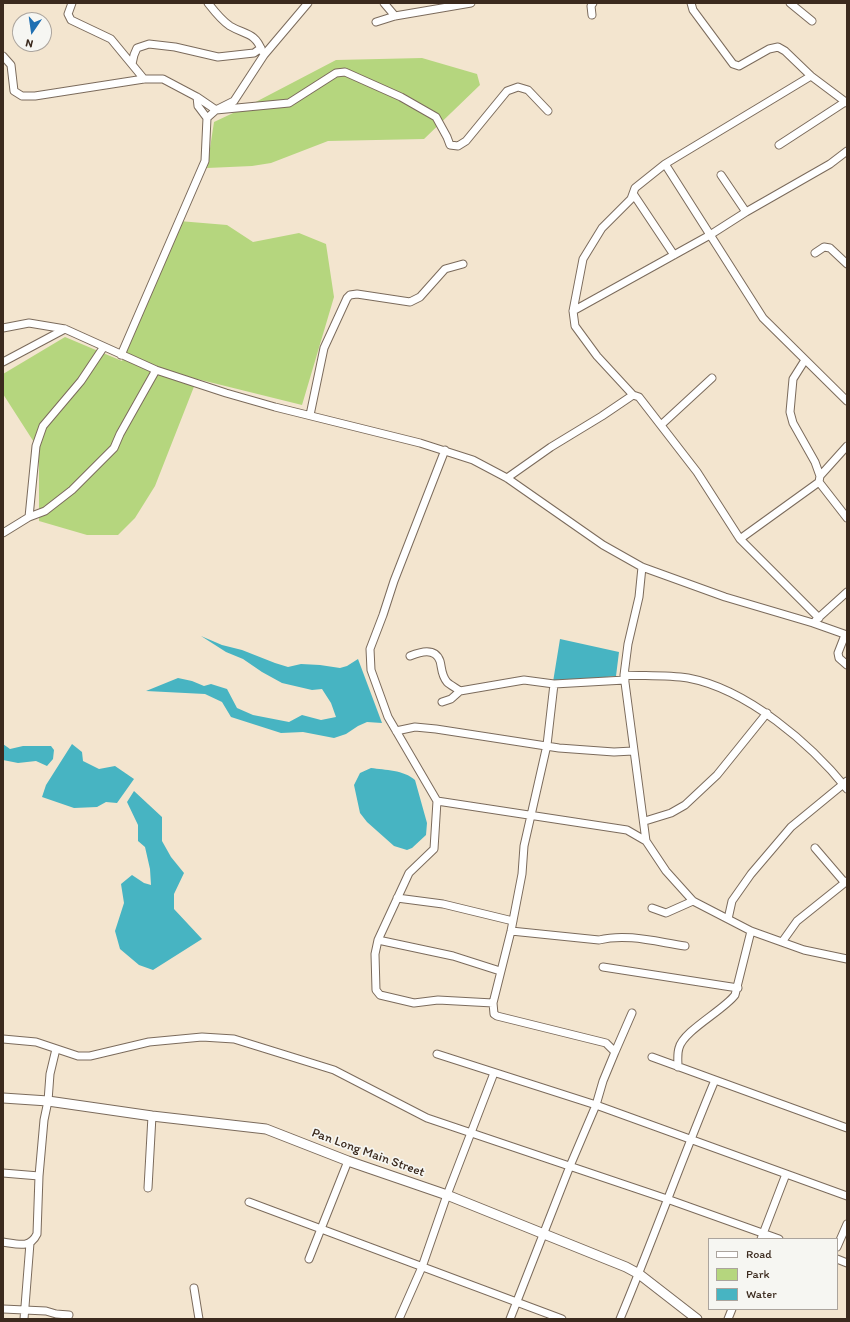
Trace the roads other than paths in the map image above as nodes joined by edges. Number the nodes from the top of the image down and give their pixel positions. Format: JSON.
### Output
{"nodes":[{"id":1,"x":72,"y":3,"type":"edge"},
{"id":2,"x":208,"y":3,"type":"edge"},
{"id":3,"x":308,"y":3,"type":"edge"},
{"id":4,"x":384,"y":3,"type":"edge"},
{"id":5,"x":471,"y":3,"type":"edge"},
{"id":6,"x":593,"y":3,"type":"edge"},
{"id":7,"x":691,"y":3,"type":"edge"},
{"id":8,"x":790,"y":3,"type":"edge"},
{"id":9,"x":592,"y":15,"type":"dead end"},
{"id":10,"x":395,"y":16,"type":"junction"},
{"id":11,"x":812,"y":21,"type":"dead end"},
{"id":12,"x":376,"y":22,"type":"dead end"},
{"id":13,"x":262,"y":52,"type":"junction"},
{"id":14,"x":3,"y":56,"type":"edge"},
{"id":15,"x":132,"y":64,"type":"junction"},
{"id":16,"x":811,"y":76,"type":"junction"},
{"id":17,"x":144,"y":78,"type":"junction"},
{"id":18,"x":197,"y":97,"type":"junction"},
{"id":19,"x":846,"y":102,"type":"edge"},
{"id":20,"x":216,"y":110,"type":"junction"},
{"id":21,"x":548,"y":112,"type":"dead end"},
{"id":22,"x":206,"y":118,"type":"junction"},
{"id":23,"x":779,"y":146,"type":"dead end"},
{"id":24,"x":847,"y":151,"type":"edge"},
{"id":25,"x":665,"y":164,"type":"junction"},
{"id":26,"x":721,"y":175,"type":"dead end"},
{"id":27,"x":634,"y":195,"type":"junction"},
{"id":28,"x":746,"y":212,"type":"junction"},
{"id":29,"x":710,"y":235,"type":"junction"},
{"id":30,"x":815,"y":253,"type":"dead end"},
{"id":31,"x":674,"y":255,"type":"junction"},
{"id":32,"x":463,"y":264,"type":"dead end"},
{"id":33,"x":847,"y":264,"type":"edge"},
{"id":34,"x":573,"y":311,"type":"junction"},
{"id":35,"x":3,"y":328,"type":"edge"},
{"id":36,"x":65,"y":330,"type":"junction"},
{"id":37,"x":103,"y":348,"type":"junction"},
{"id":38,"x":121,"y":356,"type":"junction"},
{"id":39,"x":805,"y":360,"type":"junction"},
{"id":40,"x":3,"y":362,"type":"edge"},
{"id":41,"x":156,"y":370,"type":"junction"},
{"id":42,"x":712,"y":378,"type":"dead end"},
{"id":43,"x":634,"y":395,"type":"junction"},
{"id":44,"x":847,"y":401,"type":"edge"},
{"id":45,"x":310,"y":415,"type":"junction"},
{"id":46,"x":662,"y":425,"type":"junction"},
{"id":47,"x":847,"y":446,"type":"edge"},
{"id":48,"x":446,"y":450,"type":"junction"},
{"id":49,"x":507,"y":478,"type":"junction"},
{"id":50,"x":820,"y":479,"type":"junction"},
{"id":51,"x":29,"y":517,"type":"junction"},
{"id":52,"x":847,"y":518,"type":"edge"},
{"id":53,"x":3,"y":533,"type":"edge"},
{"id":54,"x":740,"y":540,"type":"junction"},
{"id":55,"x":642,"y":567,"type":"junction"},
{"id":56,"x":847,"y":592,"type":"edge"},
{"id":57,"x":818,"y":618,"type":"junction"},
{"id":58,"x":812,"y":623,"type":"junction"},
{"id":59,"x":846,"y":635,"type":"edge"},
{"id":60,"x":410,"y":656,"type":"dead end"},
{"id":61,"x":847,"y":665,"type":"edge"},
{"id":62,"x":625,"y":678,"type":"junction"},
{"id":63,"x":554,"y":684,"type":"junction"},
{"id":64,"x":460,"y":691,"type":"junction"},
{"id":65,"x":442,"y":702,"type":"dead end"},
{"id":66,"x":767,"y":713,"type":"junction"},
{"id":67,"x":396,"y":731,"type":"junction"},
{"id":68,"x":547,"y":745,"type":"junction"},
{"id":69,"x":634,"y":750,"type":"junction"},
{"id":70,"x":846,"y":785,"type":"edge"},
{"id":71,"x":437,"y":801,"type":"junction"},
{"id":72,"x":531,"y":816,"type":"junction"},
{"id":73,"x":644,"y":821,"type":"junction"},
{"id":74,"x":646,"y":841,"type":"junction"},
{"id":75,"x":815,"y":848,"type":"dead end"},
{"id":76,"x":846,"y":882,"type":"edge"},
{"id":77,"x":397,"y":898,"type":"junction"},
{"id":78,"x":693,"y":901,"type":"junction"},
{"id":79,"x":652,"y":908,"type":"dead end"},
{"id":80,"x":728,"y":919,"type":"junction"},
{"id":81,"x":513,"y":921,"type":"junction"},
{"id":82,"x":511,"y":931,"type":"junction"},
{"id":83,"x":751,"y":931,"type":"junction"},
{"id":84,"x":378,"y":940,"type":"junction"},
{"id":85,"x":782,"y":942,"type":"junction"},
{"id":86,"x":685,"y":946,"type":"dead end"},
{"id":87,"x":847,"y":959,"type":"edge"},
{"id":88,"x":603,"y":967,"type":"dead end"},
{"id":89,"x":500,"y":971,"type":"junction"},
{"id":90,"x":738,"y":988,"type":"junction"},
{"id":91,"x":493,"y":1003,"type":"junction"},
{"id":92,"x":632,"y":1013,"type":"dead end"},
{"id":93,"x":3,"y":1039,"type":"edge"},
{"id":94,"x":56,"y":1049,"type":"junction"},
{"id":95,"x":615,"y":1052,"type":"junction"},
{"id":96,"x":437,"y":1054,"type":"dead end"},
{"id":97,"x":652,"y":1057,"type":"dead end"},
{"id":98,"x":678,"y":1067,"type":"junction"},
{"id":99,"x":494,"y":1073,"type":"junction"},
{"id":100,"x":715,"y":1080,"type":"junction"},
{"id":101,"x":3,"y":1098,"type":"edge"},
{"id":102,"x":48,"y":1101,"type":"junction"},
{"id":103,"x":596,"y":1105,"type":"junction"},
{"id":104,"x":152,"y":1116,"type":"junction"},
{"id":105,"x":847,"y":1128,"type":"edge"},
{"id":106,"x":472,"y":1133,"type":"junction"},
{"id":107,"x":690,"y":1139,"type":"junction"},
{"id":108,"x":348,"y":1161,"type":"junction"},
{"id":109,"x":570,"y":1166,"type":"junction"},
{"id":110,"x":3,"y":1173,"type":"edge"},
{"id":111,"x":786,"y":1174,"type":"junction"},
{"id":112,"x":39,"y":1176,"type":"junction"},
{"id":113,"x":148,"y":1188,"type":"dead end"},
{"id":114,"x":447,"y":1195,"type":"junction"},
{"id":115,"x":847,"y":1196,"type":"edge"},
{"id":116,"x":666,"y":1199,"type":"junction"},
{"id":117,"x":249,"y":1202,"type":"dead end"},
{"id":118,"x":847,"y":1224,"type":"edge"},
{"id":119,"x":322,"y":1229,"type":"junction"},
{"id":120,"x":543,"y":1233,"type":"junction"},
{"id":121,"x":762,"y":1236,"type":"edge"},
{"id":122,"x":773,"y":1238,"type":"edge"},
{"id":123,"x":3,"y":1242,"type":"edge"},
{"id":124,"x":30,"y":1243,"type":"junction"},
{"id":125,"x":838,"y":1245,"type":"edge"},
{"id":126,"x":310,"y":1259,"type":"dead end"},
{"id":127,"x":422,"y":1267,"type":"junction"},
{"id":128,"x":639,"y":1274,"type":"junction"},
{"id":129,"x":194,"y":1288,"type":"dead end"},
{"id":130,"x":516,"y":1301,"type":"junction"},
{"id":131,"x":3,"y":1309,"type":"edge"},
{"id":132,"x":26,"y":1310,"type":"junction"},
{"id":133,"x":70,"y":1315,"type":"dead end"},
{"id":134,"x":24,"y":1319,"type":"edge"},
{"id":135,"x":199,"y":1319,"type":"edge"},
{"id":136,"x":398,"y":1319,"type":"edge"},
{"id":137,"x":510,"y":1319,"type":"edge"},
{"id":138,"x":562,"y":1319,"type":"edge"},
{"id":139,"x":620,"y":1319,"type":"edge"},
{"id":140,"x":697,"y":1319,"type":"edge"}],
"edges":[{"from":1,"to":15,"type":"street"},
{"from":2,"to":13,"type":"street"},
{"from":3,"to":13,"type":"street"},
{"from":4,"to":10,"type":"street"},
{"from":5,"to":10,"type":"street"},
{"from":6,"to":9,"type":"street"},
{"from":7,"to":16,"type":"street"},
{"from":8,"to":11,"type":"street"},
{"from":10,"to":12,"type":"street"},
{"from":13,"to":15,"type":"street"},
{"from":13,"to":20,"type":"street"},
{"from":14,"to":17,"type":"street"},
{"from":15,"to":17,"type":"street"},
{"from":16,"to":19,"type":"street"},
{"from":16,"to":25,"type":"street"},
{"from":17,"to":18,"type":"street"},
{"from":18,"to":20,"type":"street"},
{"from":18,"to":22,"type":"street"},
{"from":19,"to":23,"type":"street"},
{"from":20,"to":21,"type":"street"},
{"from":20,"to":22,"type":"street"},
{"from":22,"to":38,"type":"street"},
{"from":24,"to":28,"type":"street"},
{"from":25,"to":27,"type":"street"},
{"from":25,"to":29,"type":"street"},
{"from":26,"to":28,"type":"street"},
{"from":27,"to":31,"type":"street"},
{"from":27,"to":34,"type":"street"},
{"from":28,"to":29,"type":"street"},
{"from":29,"to":31,"type":"street"},
{"from":29,"to":39,"type":"street"},
{"from":30,"to":33,"type":"street"},
{"from":31,"to":34,"type":"street"},
{"from":32,"to":45,"type":"street"},
{"from":34,"to":43,"type":"street"},
{"from":35,"to":36,"type":"street"},
{"from":36,"to":37,"type":"street"},
{"from":36,"to":40,"type":"street"},
{"from":37,"to":38,"type":"street"},
{"from":37,"to":51,"type":"street"},
{"from":38,"to":41,"type":"street"},
{"from":39,"to":44,"type":"street"},
{"from":39,"to":50,"type":"street"},
{"from":41,"to":45,"type":"street"},
{"from":41,"to":51,"type":"street"},
{"from":42,"to":46,"type":"street"},
{"from":43,"to":46,"type":"street"},
{"from":43,"to":49,"type":"street"},
{"from":45,"to":48,"type":"street"},
{"from":46,"to":54,"type":"street"},
{"from":47,"to":50,"type":"street"},
{"from":48,"to":49,"type":"street"},
{"from":48,"to":67,"type":"street"},
{"from":49,"to":55,"type":"street"},
{"from":50,"to":52,"type":"street"},
{"from":50,"to":54,"type":"street"},
{"from":51,"to":53,"type":"street"},
{"from":54,"to":57,"type":"street"},
{"from":55,"to":58,"type":"street"},
{"from":55,"to":62,"type":"street"},
{"from":56,"to":57,"type":"street"},
{"from":57,"to":58,"type":"street"},
{"from":58,"to":59,"type":"street"},
{"from":59,"to":61,"type":"street"},
{"from":60,"to":64,"type":"street"},
{"from":62,"to":63,"type":"street"},
{"from":62,"to":66,"type":"street"},
{"from":62,"to":69,"type":"street"},
{"from":63,"to":64,"type":"street"},
{"from":63,"to":68,"type":"street"},
{"from":64,"to":65,"type":"street"},
{"from":66,"to":70,"type":"street"},
{"from":66,"to":73,"type":"street"},
{"from":67,"to":68,"type":"street"},
{"from":67,"to":71,"type":"street"},
{"from":68,"to":69,"type":"street"},
{"from":68,"to":72,"type":"street"},
{"from":69,"to":73,"type":"street"},
{"from":70,"to":80,"type":"street"},
{"from":71,"to":72,"type":"street"},
{"from":71,"to":77,"type":"street"},
{"from":72,"to":74,"type":"street"},
{"from":72,"to":81,"type":"street"},
{"from":73,"to":74,"type":"street"},
{"from":74,"to":78,"type":"street"},
{"from":75,"to":76,"type":"street"},
{"from":76,"to":85,"type":"street"},
{"from":77,"to":81,"type":"street"},
{"from":77,"to":84,"type":"street"},
{"from":78,"to":79,"type":"street"},
{"from":78,"to":80,"type":"street"},
{"from":80,"to":83,"type":"street"},
{"from":81,"to":82,"type":"street"},
{"from":82,"to":86,"type":"street"},
{"from":82,"to":89,"type":"street"},
{"from":83,"to":85,"type":"street"},
{"from":83,"to":90,"type":"street"},
{"from":84,"to":89,"type":"street"},
{"from":84,"to":91,"type":"street"},
{"from":85,"to":87,"type":"street"},
{"from":88,"to":90,"type":"street"},
{"from":89,"to":91,"type":"street"},
{"from":90,"to":98,"type":"street"},
{"from":91,"to":95,"type":"street"},
{"from":92,"to":95,"type":"street"},
{"from":93,"to":94,"type":"street"},
{"from":94,"to":102,"type":"street"},
{"from":94,"to":106,"type":"street"},
{"from":95,"to":103,"type":"street"},
{"from":96,"to":99,"type":"street"},
{"from":97,"to":98,"type":"street"},
{"from":98,"to":100,"type":"street"},
{"from":99,"to":103,"type":"street"},
{"from":99,"to":106,"type":"street"},
{"from":100,"to":105,"type":"street"},
{"from":100,"to":107,"type":"street"},
{"from":101,"to":102,"type":"street","name":"Pan Long Main Street"},
{"from":102,"to":104,"type":"street","name":"Pan Long Main Street"},
{"from":102,"to":112,"type":"street"},
{"from":103,"to":107,"type":"street"},
{"from":103,"to":109,"type":"street"},
{"from":104,"to":108,"type":"street","name":"Pan Long Main Street"},
{"from":104,"to":113,"type":"street"},
{"from":106,"to":109,"type":"street"},
{"from":106,"to":114,"type":"street"},
{"from":107,"to":111,"type":"street"},
{"from":107,"to":116,"type":"street"},
{"from":108,"to":114,"type":"street","name":"Pan Long Main Street"},
{"from":108,"to":119,"type":"street"},
{"from":109,"to":116,"type":"street"},
{"from":109,"to":120,"type":"street"},
{"from":110,"to":112,"type":"street"},
{"from":111,"to":115,"type":"street"},
{"from":111,"to":121,"type":"street"},
{"from":112,"to":124,"type":"street"},
{"from":114,"to":120,"type":"street","name":"Pan Long Main Street"},
{"from":114,"to":127,"type":"street"},
{"from":116,"to":121,"type":"street"},
{"from":116,"to":128,"type":"street"},
{"from":117,"to":119,"type":"street"},
{"from":118,"to":125,"type":"street"},
{"from":119,"to":126,"type":"street"},
{"from":119,"to":127,"type":"street"},
{"from":120,"to":128,"type":"street","name":"Pan Long Main Street"},
{"from":120,"to":130,"type":"street"},
{"from":121,"to":122,"type":"street"},
{"from":123,"to":124,"type":"street"},
{"from":124,"to":132,"type":"street"},
{"from":127,"to":130,"type":"street"},
{"from":127,"to":136,"type":"street"},
{"from":128,"to":139,"type":"street"},
{"from":128,"to":140,"type":"street","name":"Pan Long Main Street"},
{"from":129,"to":135,"type":"street"},
{"from":130,"to":137,"type":"street"},
{"from":130,"to":138,"type":"street"},
{"from":131,"to":132,"type":"street"},
{"from":132,"to":133,"type":"street"},
{"from":132,"to":134,"type":"street"}]}
